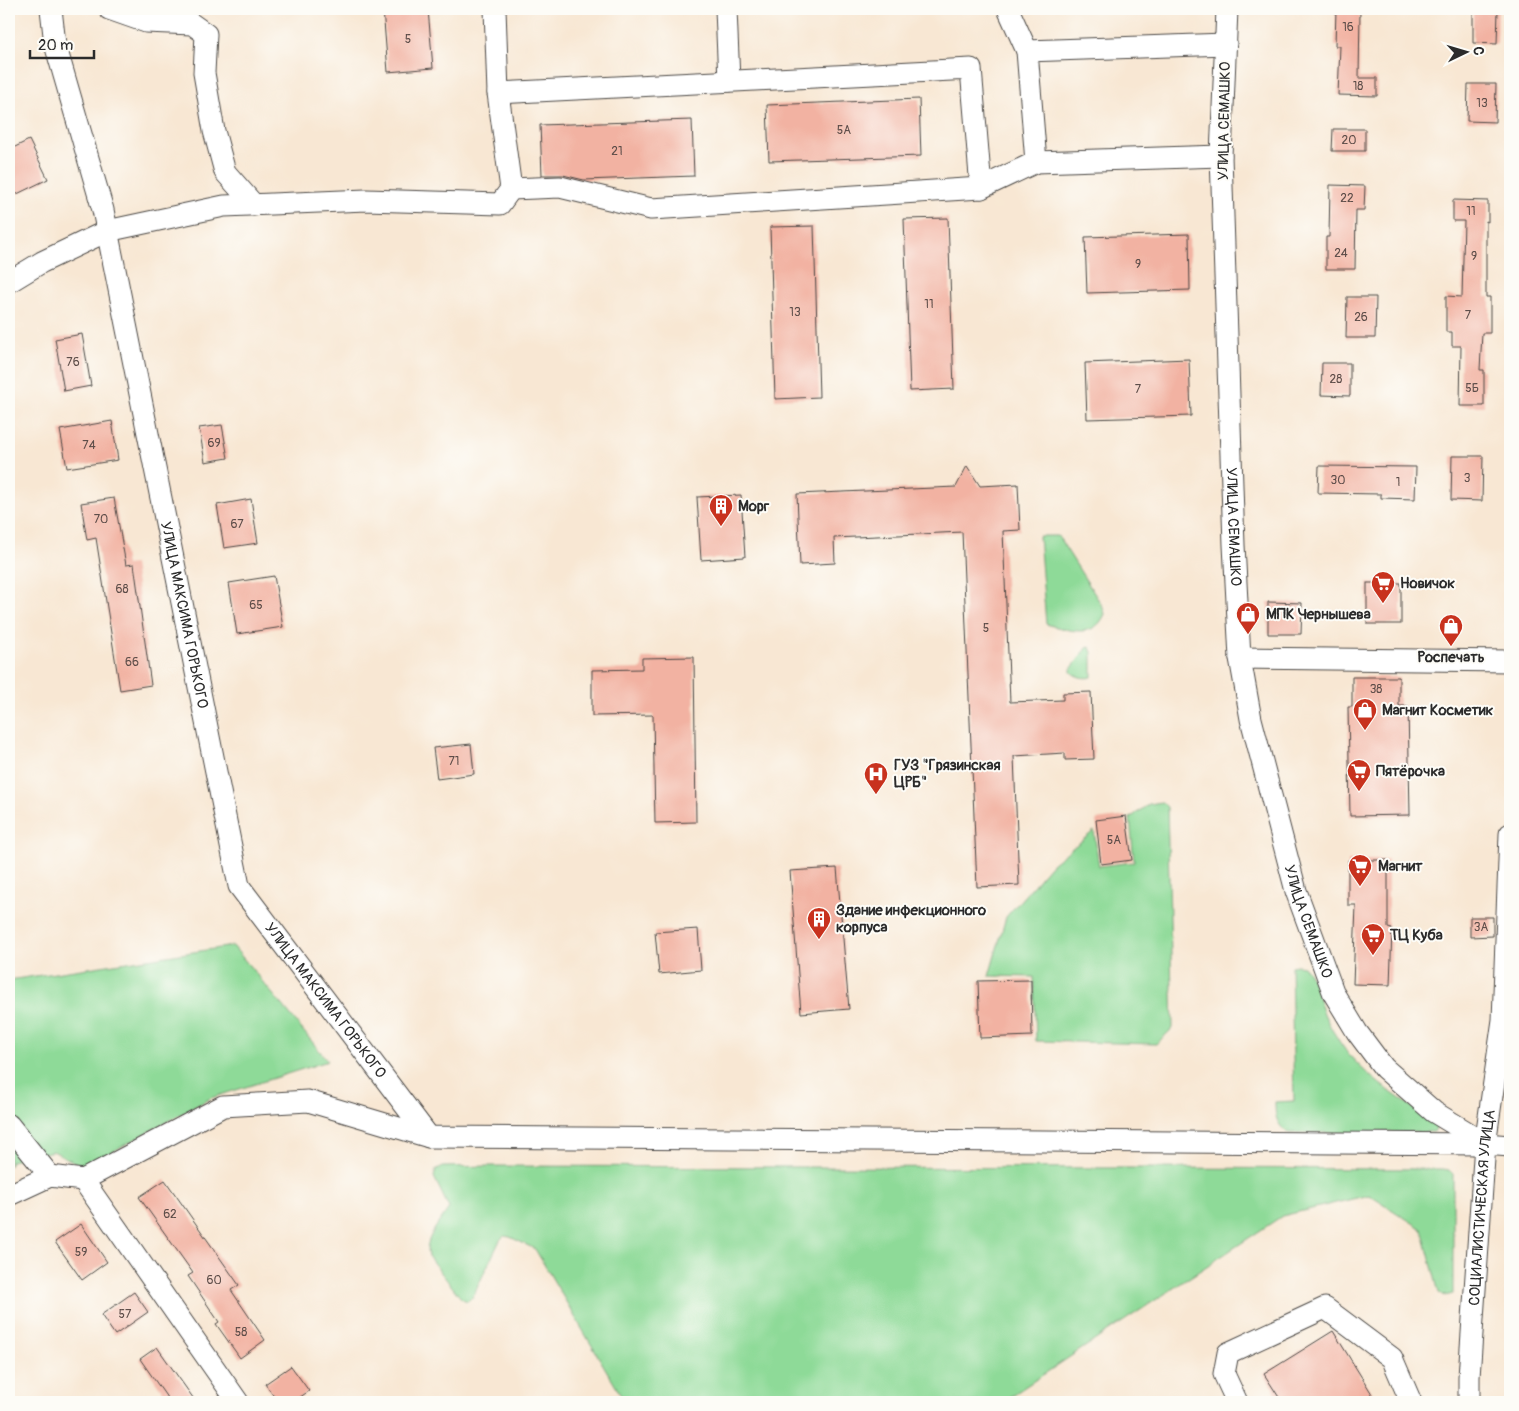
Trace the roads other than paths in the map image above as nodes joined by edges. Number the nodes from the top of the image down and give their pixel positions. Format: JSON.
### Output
{"nodes":[{"id":1,"x":51,"y":9,"type":"edge"},
{"id":2,"x":109,"y":9,"type":"edge"},
{"id":3,"x":495,"y":9,"type":"edge"},
{"id":4,"x":726,"y":9,"type":"edge"},
{"id":5,"x":1008,"y":9,"type":"edge"},
{"id":6,"x":1227,"y":9,"type":"edge"},
{"id":7,"x":1226,"y":44,"type":"junction"},
{"id":8,"x":1027,"y":51,"type":"junction"},
{"id":9,"x":729,"y":81,"type":"junction"},
{"id":10,"x":498,"y":93,"type":"junction"},
{"id":11,"x":1221,"y":156,"type":"junction"},
{"id":12,"x":1036,"y":162,"type":"junction"},
{"id":13,"x":982,"y":188,"type":"junction"},
{"id":14,"x":511,"y":189,"type":"junction"},
{"id":15,"x":254,"y":205,"type":"junction"},
{"id":16,"x":107,"y":231,"type":"junction"},
{"id":17,"x":9,"y":282,"type":"edge"},
{"id":18,"x":1240,"y":658,"type":"junction"},
{"id":19,"x":1510,"y":661,"type":"edge"},
{"id":20,"x":1510,"y":834,"type":"edge"},
{"id":21,"x":9,"y":1125,"type":"edge"},
{"id":22,"x":429,"y":1137,"type":"junction"},
{"id":23,"x":1485,"y":1144,"type":"junction"},
{"id":24,"x":1510,"y":1146,"type":"edge"},
{"id":25,"x":50,"y":1176,"type":"junction"},
{"id":26,"x":83,"y":1180,"type":"junction"},
{"id":27,"x":9,"y":1195,"type":"edge"},
{"id":28,"x":238,"y":1402,"type":"edge"},
{"id":29,"x":1238,"y":1402,"type":"edge"},
{"id":30,"x":1411,"y":1402,"type":"edge"},
{"id":31,"x":1469,"y":1402,"type":"edge"}],
"edges":[{"from":1,"to":16,"type":"street","name":"УЛИЦА МАКСИМА ГОРЬКОГО"},
{"from":2,"to":15,"type":"street"},
{"from":3,"to":10,"type":"street"},
{"from":4,"to":9,"type":"street"},
{"from":5,"to":8,"type":"street"},
{"from":6,"to":7,"type":"street","name":"УЛИЦА СЕМАШКО"},
{"from":7,"to":8,"type":"street"},
{"from":7,"to":11,"type":"street","name":"УЛИЦА СЕМАШКО"},
{"from":8,"to":12,"type":"street"},
{"from":9,"to":10,"type":"street"},
{"from":9,"to":13,"type":"street"},
{"from":10,"to":14,"type":"street"},
{"from":11,"to":12,"type":"street"},
{"from":11,"to":18,"type":"street","name":"УЛИЦА СЕМАШКО"},
{"from":12,"to":13,"type":"street"},
{"from":13,"to":14,"type":"street"},
{"from":14,"to":15,"type":"street"},
{"from":15,"to":16,"type":"street"},
{"from":16,"to":17,"type":"street"},
{"from":16,"to":22,"type":"street","name":"УЛИЦА МАКСИМА ГОРЬКОГО"},
{"from":18,"to":19,"type":"street"},
{"from":18,"to":23,"type":"street","name":"УЛИЦА СЕМАШКО"},
{"from":20,"to":23,"type":"street","name":"СОЦИАЛИСТИЧЕСКАЯ УЛИЦА"},
{"from":21,"to":25,"type":"street"},
{"from":22,"to":23,"type":"street"},
{"from":22,"to":26,"type":"street"},
{"from":23,"to":24,"type":"street"},
{"from":23,"to":31,"type":"street","name":"СОЦИАЛИСТИЧЕСКАЯ УЛИЦА"},
{"from":25,"to":26,"type":"street"},
{"from":25,"to":27,"type":"street"},
{"from":26,"to":28,"type":"street"},
{"from":29,"to":30,"type":"street"}]}
